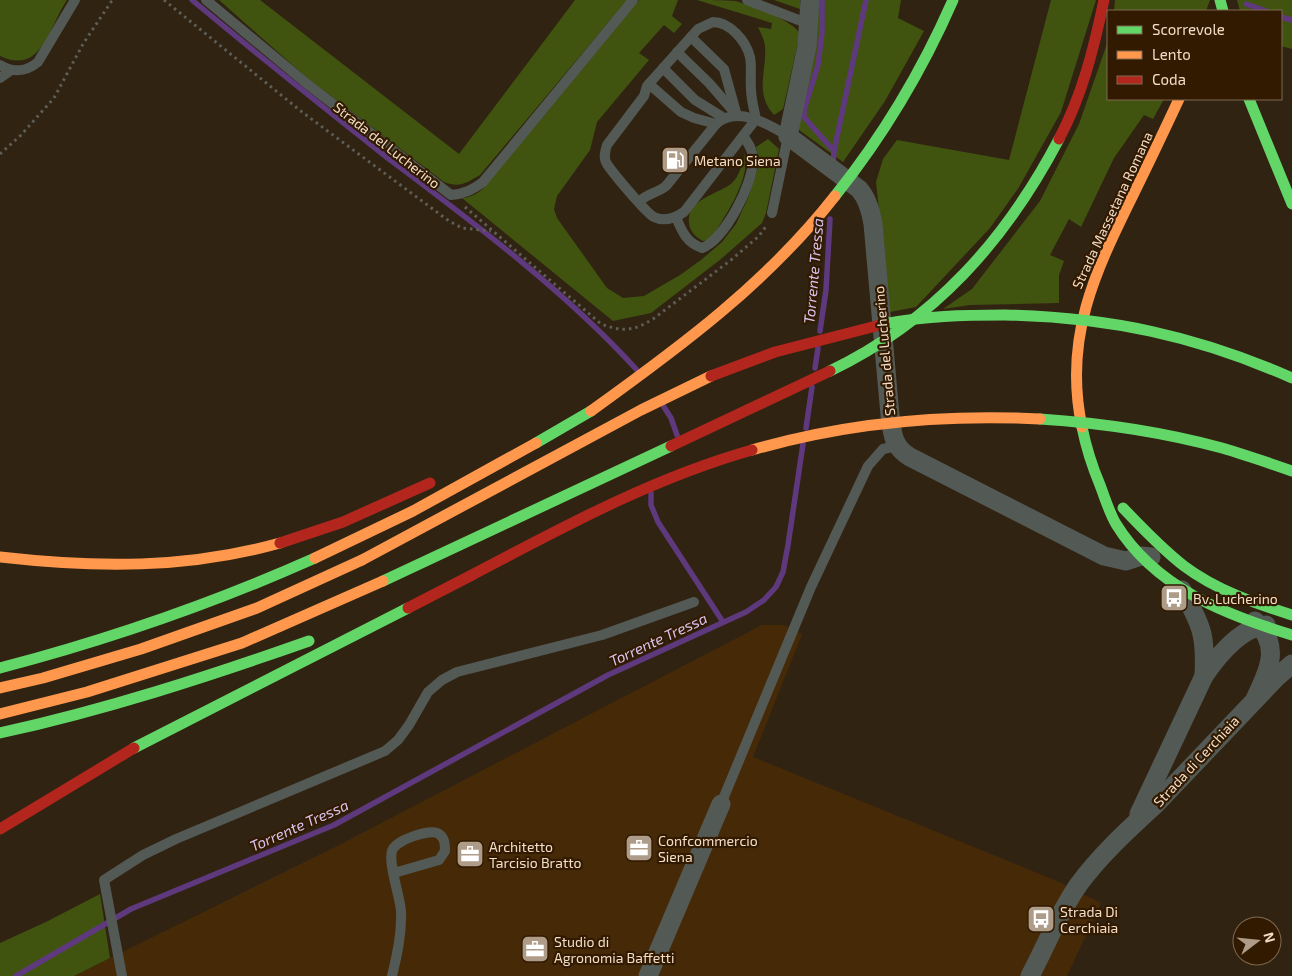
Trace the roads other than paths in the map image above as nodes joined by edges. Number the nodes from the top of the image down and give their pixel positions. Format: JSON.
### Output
{"nodes":[{"id":1,"x":75,"y":0,"type":"edge"},
{"id":2,"x":206,"y":0,"type":"edge"},
{"id":3,"x":633,"y":0,"type":"edge"},
{"id":4,"x":747,"y":0,"type":"edge"},
{"id":5,"x":810,"y":0,"type":"edge"},
{"id":6,"x":944,"y":0,"type":"edge"},
{"id":7,"x":954,"y":0,"type":"edge"},
{"id":8,"x":1104,"y":0,"type":"edge"},
{"id":9,"x":810,"y":24,"type":"junction"},
{"id":10,"x":691,"y":37,"type":"junction"},
{"id":11,"x":677,"y":52,"type":"junction"},
{"id":12,"x":0,"y":65,"type":"edge"},
{"id":13,"x":663,"y":68,"type":"junction"},
{"id":14,"x":10,"y":71,"type":"junction"},
{"id":15,"x":0,"y":78,"type":"edge"},
{"id":16,"x":649,"y":84,"type":"junction"},
{"id":17,"x":1179,"y":100,"type":"edge"},
{"id":18,"x":1249,"y":100,"type":"edge"},
{"id":19,"x":737,"y":116,"type":"junction"},
{"id":20,"x":756,"y":120,"type":"junction"},
{"id":21,"x":720,"y":121,"type":"junction"},
{"id":22,"x":788,"y":136,"type":"junction"},
{"id":23,"x":744,"y":137,"type":"junction"},
{"id":24,"x":639,"y":202,"type":"junction"},
{"id":25,"x":1292,"y":204,"type":"edge"},
{"id":26,"x":772,"y":213,"type":"road end"},
{"id":27,"x":676,"y":217,"type":"junction"},
{"id":28,"x":1292,"y":378,"type":"edge"},
{"id":29,"x":588,"y":406,"type":"junction"},
{"id":30,"x":896,"y":446,"type":"junction"},
{"id":31,"x":473,"y":464,"type":"dead end"},
{"id":32,"x":1292,"y":471,"type":"edge"},
{"id":33,"x":439,"y":479,"type":"dead end"},
{"id":34,"x":1099,"y":483,"type":"junction"},
{"id":35,"x":1142,"y":529,"type":"junction"},
{"id":36,"x":1141,"y":556,"type":"junction"},
{"id":37,"x":0,"y":558,"type":"edge"},
{"id":38,"x":1173,"y":558,"type":"junction"},
{"id":39,"x":1182,"y":590,"type":"junction"},
{"id":40,"x":419,"y":602,"type":"junction"},
{"id":41,"x":694,"y":602,"type":"dead end"},
{"id":42,"x":1292,"y":615,"type":"edge"},
{"id":43,"x":1292,"y":626,"type":"edge"},
{"id":44,"x":1261,"y":627,"type":"junction"},
{"id":45,"x":335,"y":632,"type":"dead end"},
{"id":46,"x":1292,"y":635,"type":"edge"},
{"id":47,"x":317,"y":639,"type":"dead end"},
{"id":48,"x":1292,"y":664,"type":"edge"},
{"id":49,"x":0,"y":668,"type":"edge"},
{"id":50,"x":1204,"y":676,"type":"junction"},
{"id":51,"x":0,"y":688,"type":"edge"},
{"id":52,"x":1255,"y":699,"type":"junction"},
{"id":53,"x":0,"y":714,"type":"edge"},
{"id":54,"x":0,"y":733,"type":"edge"},
{"id":55,"x":721,"y":804,"type":"joint"},
{"id":56,"x":1136,"y":822,"type":"junction"},
{"id":57,"x":0,"y":830,"type":"edge"},
{"id":58,"x":394,"y":873,"type":"junction"},
{"id":59,"x":122,"y":976,"type":"edge"},
{"id":60,"x":392,"y":976,"type":"edge"},
{"id":61,"x":648,"y":976,"type":"edge"},
{"id":62,"x":1030,"y":976,"type":"edge"}],
"edges":[{"from":1,"to":14,"type":"lane"},
{"from":2,"to":3,"type":"lane","name":"Strada del Lucherino"},
{"from":4,"to":9,"type":"lane"},
{"from":5,"to":9,"type":"street"},
{"from":6,"to":29,"type":"main road"},
{"from":7,"to":29,"type":"main road","bridge":true},
{"from":8,"to":53,"type":"main road","bridge":true},
{"from":9,"to":22,"type":"street"},
{"from":10,"to":11,"type":"lane"},
{"from":10,"to":19,"type":"lane"},
{"from":10,"to":20,"type":"lane"},
{"from":11,"to":13,"type":"lane"},
{"from":11,"to":19,"type":"lane"},
{"from":12,"to":14,"type":"lane"},
{"from":13,"to":16,"type":"lane"},
{"from":13,"to":21,"type":"lane"},
{"from":14,"to":15,"type":"lane"},
{"from":16,"to":21,"type":"lane"},
{"from":16,"to":24,"type":"lane"},
{"from":17,"to":34,"type":"main road","name":"Strada Massetana Romana"},
{"from":18,"to":25,"type":"main road"},
{"from":19,"to":20,"type":"lane"},
{"from":19,"to":21,"type":"lane"},
{"from":20,"to":22,"type":"lane"},
{"from":20,"to":23,"type":"lane"},
{"from":21,"to":24,"type":"lane"},
{"from":22,"to":26,"type":"lane"},
{"from":22,"to":30,"type":"street","name":"Strada del Lucherino"},
{"from":23,"to":27,"type":"lane"},
{"from":23,"to":27,"type":"lane"},
{"from":24,"to":27,"type":"lane"},
{"from":28,"to":51,"type":"main road","bridge":true},
{"from":29,"to":31,"type":"main road"},
{"from":29,"to":49,"type":"main road"},
{"from":30,"to":36,"type":"street"},
{"from":30,"to":55,"type":"lane"},
{"from":32,"to":40,"type":"main road","bridge":true},
{"from":33,"to":37,"type":"main road"},
{"from":34,"to":35,"type":"main road","name":"Strada Massetana Romana"},
{"from":34,"to":36,"type":"main road","name":"Strada Massetana Romana"},
{"from":35,"to":36,"type":"street"},
{"from":35,"to":38,"type":"main road","name":"Strada Massetana Romana"},
{"from":36,"to":38,"type":"street"},
{"from":36,"to":39,"type":"main road","name":"Strada Massetana Romana"},
{"from":38,"to":42,"type":"main road","name":"Strada Massetana Romana"},
{"from":38,"to":44,"type":"street","name":"Strada di Cerchiaia"},
{"from":39,"to":44,"type":"main road","name":"Strada Massetana Romana"},
{"from":39,"to":50,"type":"street","name":"Strada di Cerchiaia"},
{"from":40,"to":45,"type":"main road"},
{"from":40,"to":57,"type":"main road"},
{"from":41,"to":59,"type":"lane"},
{"from":43,"to":44,"type":"street","name":"Strada di Cerchiaia"},
{"from":44,"to":46,"type":"main road","name":"Strada Massetana Romana"},
{"from":44,"to":50,"type":"street","name":"Strada di Cerchiaia"},
{"from":44,"to":52,"type":"street","name":"Strada di Cerchiaia"},
{"from":47,"to":54,"type":"main road"},
{"from":48,"to":52,"type":"street","name":"Strada di Cerchiaia"},
{"from":50,"to":56,"type":"street","name":"Strada di Cerchiaia"},
{"from":52,"to":56,"type":"street","name":"Strada di Cerchiaia"},
{"from":55,"to":61,"type":"street"},
{"from":56,"to":62,"type":"street","name":"Strada di Cerchiaia"},
{"from":58,"to":58,"type":"lane"},
{"from":58,"to":60,"type":"lane"}]}
